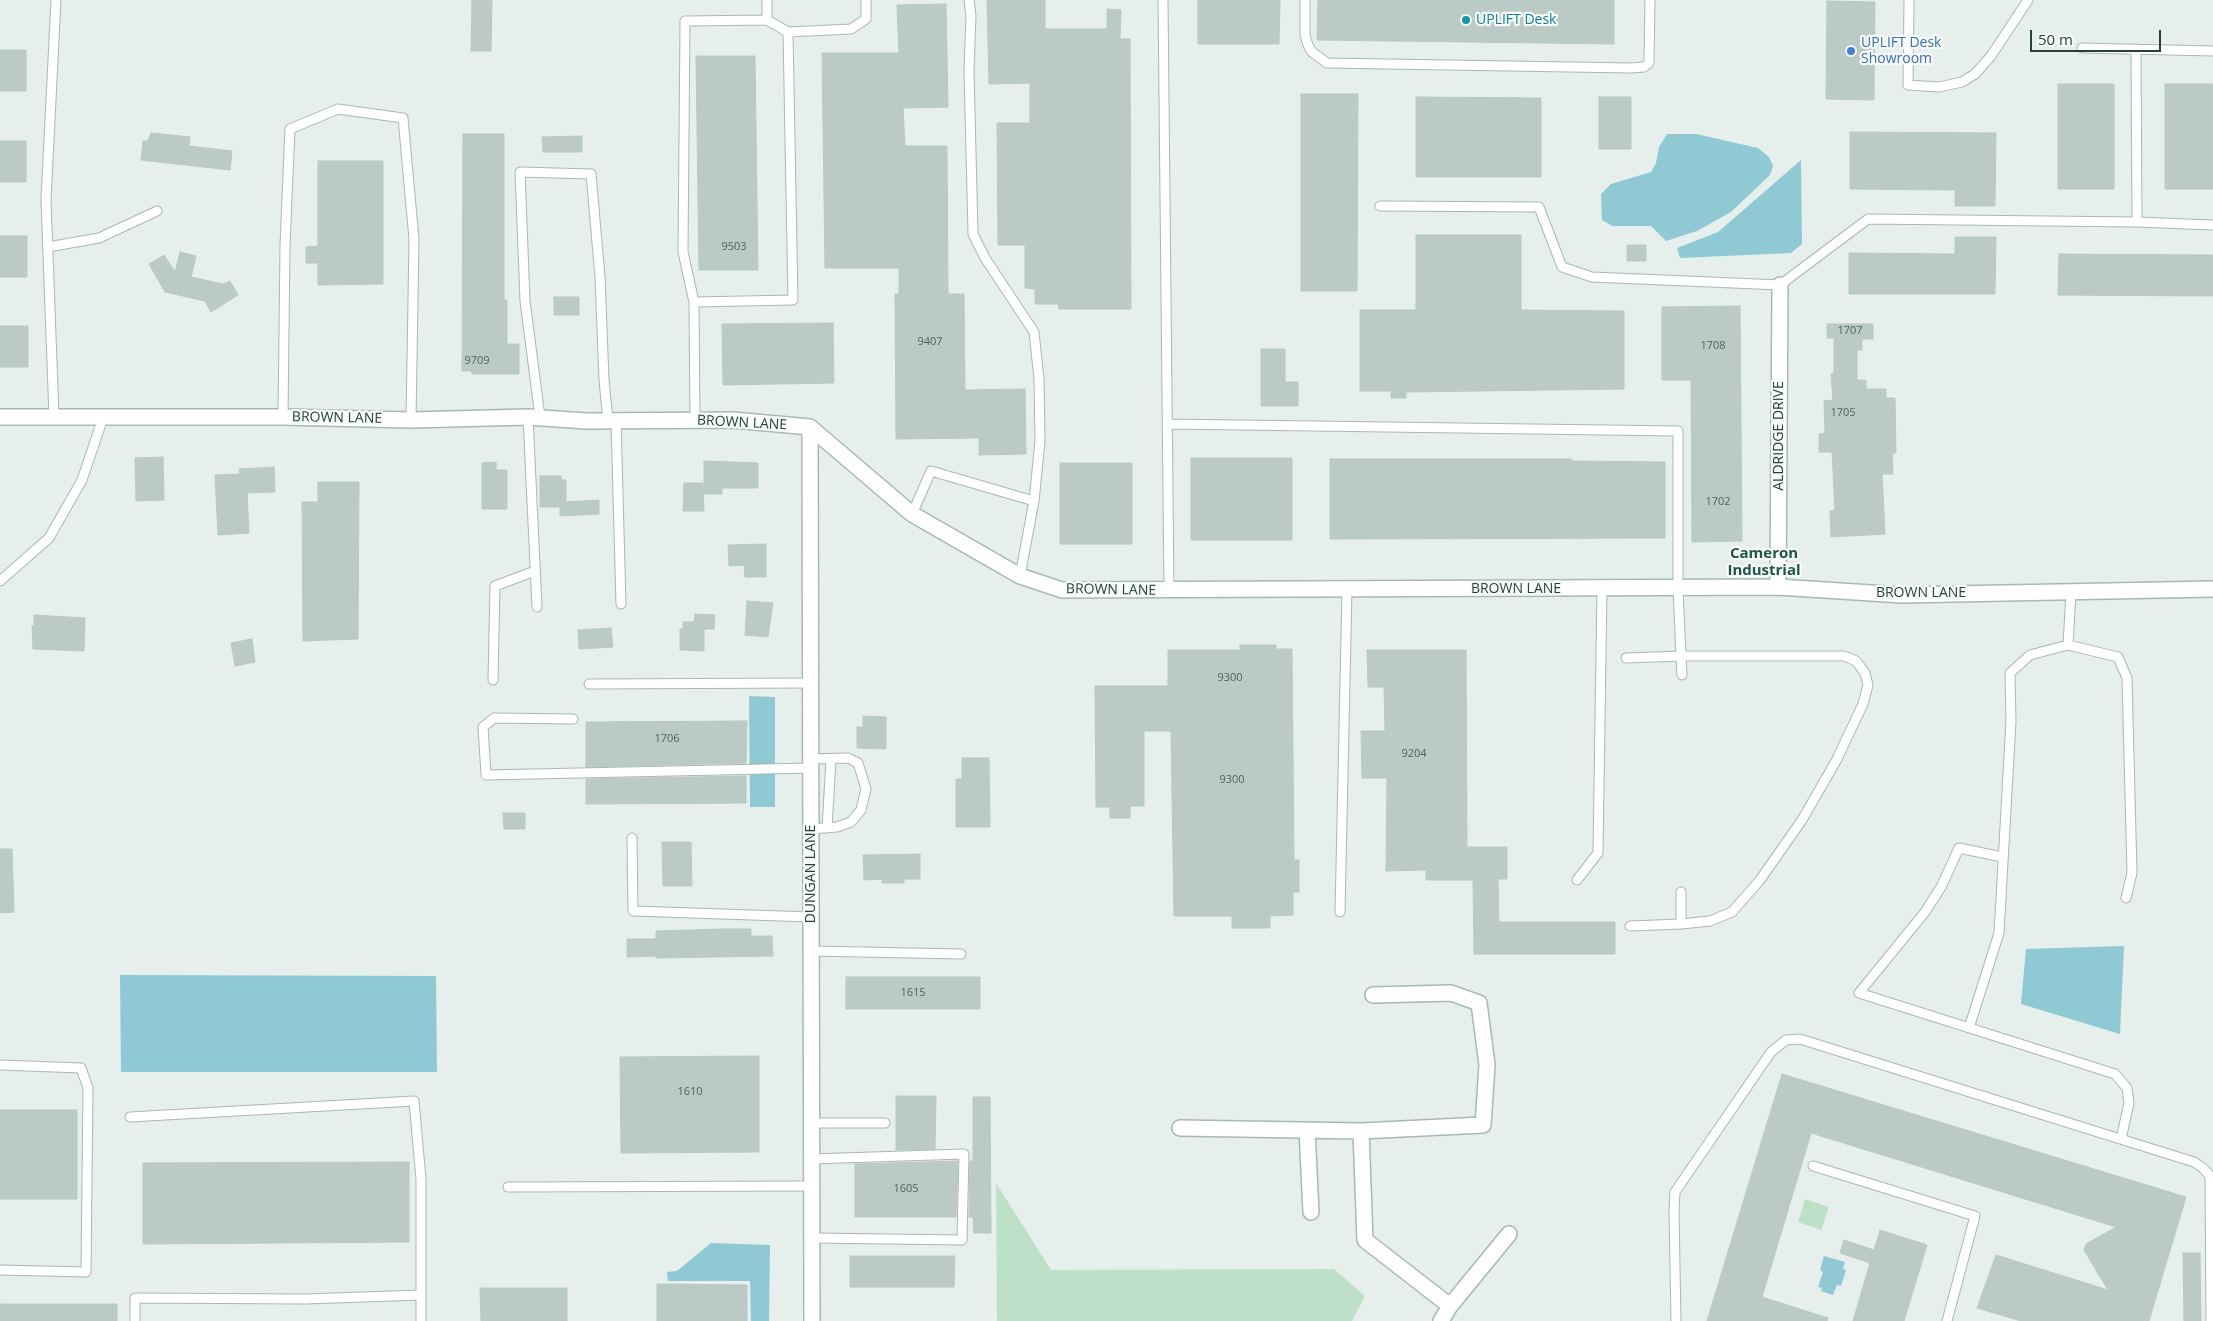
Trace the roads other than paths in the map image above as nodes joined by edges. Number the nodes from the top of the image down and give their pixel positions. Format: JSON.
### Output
{"nodes":[{"id":1,"x":56,"y":0,"type":"edge"},
{"id":2,"x":767,"y":0,"type":"edge"},
{"id":3,"x":866,"y":0,"type":"edge"},
{"id":4,"x":969,"y":0,"type":"edge"},
{"id":5,"x":1163,"y":0,"type":"edge"},
{"id":6,"x":1306,"y":0,"type":"edge"},
{"id":7,"x":1650,"y":0,"type":"edge"},
{"id":8,"x":1909,"y":0,"type":"edge"},
{"id":9,"x":2028,"y":0,"type":"edge"},
{"id":10,"x":767,"y":20,"type":"junction"},
{"id":11,"x":788,"y":32,"type":"junction"},
{"id":12,"x":2082,"y":48,"type":"dead end"},
{"id":13,"x":2136,"y":49,"type":"junction"},
{"id":14,"x":2213,"y":50,"type":"edge"},
{"id":15,"x":1380,"y":206,"type":"dead end"},
{"id":16,"x":157,"y":211,"type":"dead end"},
{"id":17,"x":2137,"y":222,"type":"junction"},
{"id":18,"x":2213,"y":225,"type":"edge"},
{"id":19,"x":48,"y":248,"type":"junction"},
{"id":20,"x":1780,"y":286,"type":"junction"},
{"id":21,"x":694,"y":302,"type":"junction"},
{"id":22,"x":283,"y":417,"type":"junction"},
{"id":23,"x":534,"y":417,"type":"junction"},
{"id":24,"x":0,"y":418,"type":"edge"},
{"id":25,"x":54,"y":418,"type":"junction"},
{"id":26,"x":102,"y":418,"type":"junction"},
{"id":27,"x":411,"y":420,"type":"junction"},
{"id":28,"x":695,"y":420,"type":"junction"},
{"id":29,"x":612,"y":421,"type":"junction"},
{"id":30,"x":1167,"y":424,"type":"junction"},
{"id":31,"x":810,"y":427,"type":"junction"},
{"id":32,"x":1034,"y":501,"type":"junction"},
{"id":33,"x":912,"y":514,"type":"junction"},
{"id":34,"x":535,"y":571,"type":"junction"},
{"id":35,"x":1020,"y":576,"type":"junction"},
{"id":36,"x":0,"y":580,"type":"edge"},
{"id":37,"x":1778,"y":587,"type":"junction"},
{"id":38,"x":1602,"y":588,"type":"junction"},
{"id":39,"x":1678,"y":588,"type":"junction"},
{"id":40,"x":2213,"y":589,"type":"edge"},
{"id":41,"x":1347,"y":590,"type":"junction"},
{"id":42,"x":1169,"y":591,"type":"junction"},
{"id":43,"x":2072,"y":592,"type":"junction"},
{"id":44,"x":621,"y":604,"type":"dead end"},
{"id":45,"x":538,"y":607,"type":"dead end"},
{"id":46,"x":2068,"y":645,"type":"junction"},
{"id":47,"x":1681,"y":656,"type":"junction"},
{"id":48,"x":1626,"y":658,"type":"dead end"},
{"id":49,"x":1682,"y":674,"type":"dead end"},
{"id":50,"x":493,"y":680,"type":"dead end"},
{"id":51,"x":810,"y":683,"type":"junction"},
{"id":52,"x":589,"y":684,"type":"dead end"},
{"id":53,"x":573,"y":719,"type":"dead end"},
{"id":54,"x":830,"y":759,"type":"junction"},
{"id":55,"x":811,"y":763,"type":"junction"},
{"id":56,"x":827,"y":828,"type":"junction"},
{"id":57,"x":811,"y":829,"type":"junction"},
{"id":58,"x":632,"y":838,"type":"dead end"},
{"id":59,"x":2002,"y":857,"type":"junction"},
{"id":60,"x":1577,"y":880,"type":"dead end"},
{"id":61,"x":1681,"y":892,"type":"dead end"},
{"id":62,"x":2126,"y":898,"type":"dead end"},
{"id":63,"x":1340,"y":912,"type":"dead end"},
{"id":64,"x":811,"y":917,"type":"junction"},
{"id":65,"x":1681,"y":924,"type":"junction"},
{"id":66,"x":1630,"y":926,"type":"dead end"},
{"id":67,"x":811,"y":951,"type":"junction"},
{"id":68,"x":961,"y":954,"type":"dead end"},
{"id":69,"x":1373,"y":995,"type":"dead end"},
{"id":70,"x":1969,"y":1028,"type":"junction"},
{"id":71,"x":0,"y":1065,"type":"edge"},
{"id":72,"x":130,"y":1117,"type":"dead end"},
{"id":73,"x":811,"y":1123,"type":"junction"},
{"id":74,"x":884,"y":1123,"type":"dead end"},
{"id":75,"x":1180,"y":1128,"type":"dead end"},
{"id":76,"x":1307,"y":1130,"type":"junction"},
{"id":77,"x":1361,"y":1131,"type":"junction"},
{"id":78,"x":2121,"y":1139,"type":"junction"},
{"id":79,"x":811,"y":1159,"type":"junction"},
{"id":80,"x":1813,"y":1166,"type":"dead end"},
{"id":81,"x":812,"y":1186,"type":"junction"},
{"id":82,"x":508,"y":1187,"type":"dead end"},
{"id":83,"x":1311,"y":1212,"type":"dead end"},
{"id":84,"x":1509,"y":1234,"type":"dead end"},
{"id":85,"x":812,"y":1238,"type":"junction"},
{"id":86,"x":0,"y":1270,"type":"edge"},
{"id":87,"x":421,"y":1295,"type":"junction"},
{"id":88,"x":1450,"y":1306,"type":"junction"},
{"id":89,"x":135,"y":1321,"type":"edge"},
{"id":90,"x":421,"y":1321,"type":"edge"},
{"id":91,"x":812,"y":1321,"type":"edge"},
{"id":92,"x":1441,"y":1321,"type":"edge"},
{"id":93,"x":1676,"y":1321,"type":"edge"},
{"id":94,"x":1947,"y":1321,"type":"edge"},
{"id":95,"x":2211,"y":1321,"type":"edge"}],
"edges":[{"from":1,"to":19,"type":"lane"},
{"from":2,"to":10,"type":"lane"},
{"from":3,"to":11,"type":"lane"},
{"from":4,"to":32,"type":"lane"},
{"from":5,"to":30,"type":"lane"},
{"from":6,"to":7,"type":"lane"},
{"from":8,"to":9,"type":"lane"},
{"from":10,"to":11,"type":"lane"},
{"from":10,"to":21,"type":"lane"},
{"from":11,"to":21,"type":"lane"},
{"from":12,"to":13,"type":"lane"},
{"from":13,"to":14,"type":"lane"},
{"from":13,"to":17,"type":"lane"},
{"from":15,"to":20,"type":"lane"},
{"from":16,"to":19,"type":"lane"},
{"from":17,"to":18,"type":"lane"},
{"from":17,"to":20,"type":"lane"},
{"from":19,"to":25,"type":"lane"},
{"from":20,"to":37,"type":"street","name":"ALDRIDGE DRIVE"},
{"from":21,"to":28,"type":"lane"},
{"from":22,"to":26,"type":"street","name":"BROWN LANE"},
{"from":22,"to":27,"type":"street","name":"BROWN LANE"},
{"from":22,"to":27,"type":"lane"},
{"from":23,"to":27,"type":"street","name":"BROWN LANE"},
{"from":23,"to":29,"type":"street","name":"BROWN LANE"},
{"from":23,"to":29,"type":"lane"},
{"from":23,"to":34,"type":"lane"},
{"from":24,"to":25,"type":"street","name":"BROWN LANE"},
{"from":25,"to":26,"type":"street","name":"BROWN LANE"},
{"from":26,"to":36,"type":"lane"},
{"from":28,"to":29,"type":"street","name":"BROWN LANE"},
{"from":28,"to":31,"type":"street","name":"BROWN LANE"},
{"from":29,"to":44,"type":"lane"},
{"from":30,"to":39,"type":"lane"},
{"from":30,"to":42,"type":"lane"},
{"from":31,"to":33,"type":"street","name":"BROWN LANE"},
{"from":31,"to":51,"type":"street","name":"DUNGAN LANE"},
{"from":32,"to":33,"type":"lane"},
{"from":32,"to":35,"type":"lane"},
{"from":33,"to":35,"type":"street","name":"BROWN LANE"},
{"from":34,"to":45,"type":"lane"},
{"from":34,"to":50,"type":"lane"},
{"from":35,"to":42,"type":"street","name":"BROWN LANE"},
{"from":37,"to":39,"type":"street","name":"BROWN LANE"},
{"from":37,"to":43,"type":"street","name":"BROWN LANE"},
{"from":38,"to":39,"type":"street","name":"BROWN LANE"},
{"from":38,"to":41,"type":"street","name":"BROWN LANE"},
{"from":38,"to":60,"type":"lane"},
{"from":39,"to":47,"type":"lane"},
{"from":40,"to":43,"type":"street","name":"BROWN LANE"},
{"from":41,"to":42,"type":"street","name":"BROWN LANE"},
{"from":41,"to":63,"type":"lane"},
{"from":43,"to":46,"type":"lane"},
{"from":46,"to":59,"type":"lane"},
{"from":46,"to":62,"type":"lane"},
{"from":47,"to":48,"type":"lane"},
{"from":47,"to":49,"type":"lane"},
{"from":47,"to":65,"type":"lane"},
{"from":51,"to":52,"type":"lane"},
{"from":51,"to":55,"type":"street","name":"DUNGAN LANE"},
{"from":53,"to":55,"type":"lane"},
{"from":54,"to":55,"type":"lane"},
{"from":54,"to":56,"type":"lane"},
{"from":54,"to":56,"type":"lane"},
{"from":55,"to":57,"type":"street","name":"DUNGAN LANE"},
{"from":56,"to":57,"type":"lane"},
{"from":57,"to":64,"type":"street","name":"DUNGAN LANE"},
{"from":58,"to":64,"type":"lane"},
{"from":59,"to":70,"type":"lane"},
{"from":59,"to":70,"type":"lane"},
{"from":61,"to":65,"type":"lane"},
{"from":64,"to":67,"type":"street","name":"DUNGAN LANE"},
{"from":65,"to":66,"type":"lane"},
{"from":67,"to":68,"type":"lane"},
{"from":67,"to":73,"type":"street","name":"DUNGAN LANE"},
{"from":69,"to":77,"type":"street"},
{"from":70,"to":78,"type":"lane"},
{"from":71,"to":86,"type":"lane"},
{"from":72,"to":87,"type":"lane"},
{"from":73,"to":74,"type":"lane"},
{"from":73,"to":79,"type":"street","name":"DUNGAN LANE"},
{"from":75,"to":76,"type":"street"},
{"from":76,"to":77,"type":"street"},
{"from":76,"to":83,"type":"street"},
{"from":77,"to":88,"type":"street"},
{"from":78,"to":93,"type":"lane"},
{"from":78,"to":95,"type":"lane"},
{"from":79,"to":81,"type":"street","name":"DUNGAN LANE"},
{"from":79,"to":85,"type":"lane"},
{"from":80,"to":94,"type":"lane"},
{"from":81,"to":82,"type":"lane"},
{"from":81,"to":85,"type":"street","name":"DUNGAN LANE"},
{"from":84,"to":88,"type":"street"},
{"from":85,"to":91,"type":"street","name":"DUNGAN LANE"},
{"from":87,"to":89,"type":"lane"},
{"from":87,"to":90,"type":"lane"},
{"from":88,"to":92,"type":"street"}]}
